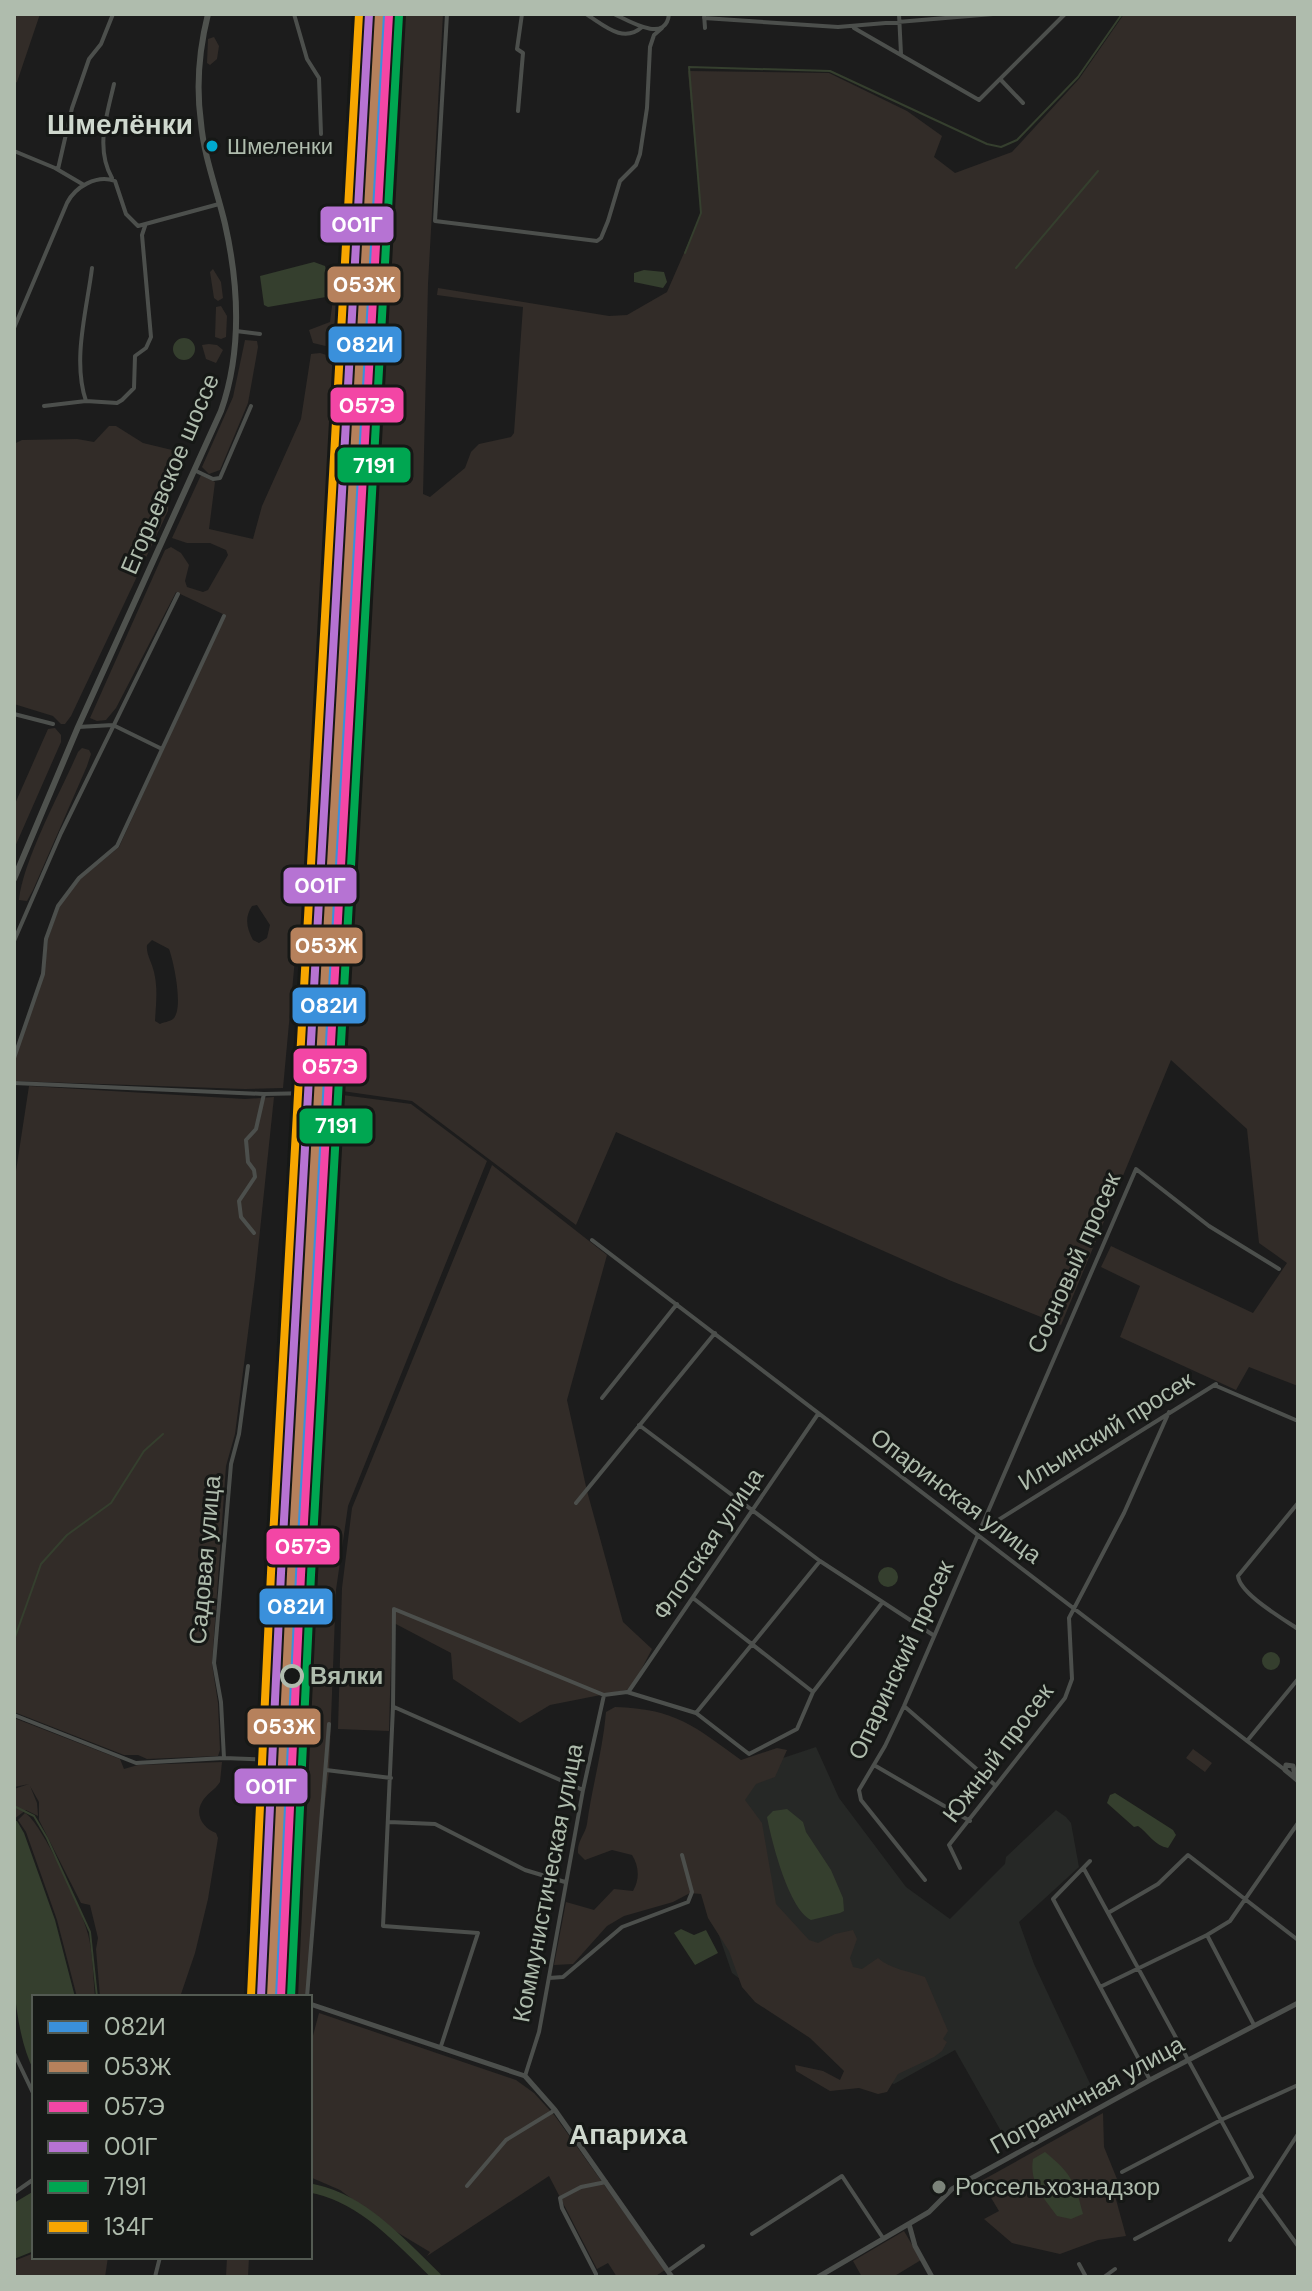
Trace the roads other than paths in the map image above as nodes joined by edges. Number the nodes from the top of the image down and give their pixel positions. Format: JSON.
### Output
{"nodes":[{"id":1,"x":113,"y":14,"type":"edge"},
{"id":2,"x":208,"y":14,"type":"edge"},
{"id":3,"x":294,"y":14,"type":"edge"},
{"id":4,"x":447,"y":14,"type":"edge"},
{"id":5,"x":522,"y":14,"type":"edge"},
{"id":6,"x":586,"y":14,"type":"edge"},
{"id":7,"x":614,"y":14,"type":"edge"},
{"id":8,"x":669,"y":14,"type":"edge"},
{"id":9,"x":899,"y":14,"type":"edge"},
{"id":10,"x":993,"y":14,"type":"edge"},
{"id":11,"x":1065,"y":14,"type":"edge"},
{"id":12,"x":704,"y":16,"type":"edge"},
{"id":13,"x":899,"y":23,"type":"junction"},
{"id":14,"x":848,"y":26,"type":"junction"},
{"id":15,"x":642,"y":27,"type":"junction"},
{"id":16,"x":662,"y":28,"type":"junction"},
{"id":17,"x":705,"y":28,"type":"dead end"},
{"id":18,"x":901,"y":54,"type":"junction"},
{"id":19,"x":1001,"y":80,"type":"junction"},
{"id":20,"x":114,"y":84,"type":"dead end"},
{"id":21,"x":1023,"y":103,"type":"dead end"},
{"id":22,"x":518,"y":111,"type":"dead end"},
{"id":23,"x":321,"y":134,"type":"dead end"},
{"id":24,"x":14,"y":151,"type":"edge"},
{"id":25,"x":58,"y":169,"type":"junction"},
{"id":26,"x":113,"y":180,"type":"junction"},
{"id":27,"x":84,"y":185,"type":"junction"},
{"id":28,"x":219,"y":204,"type":"junction"},
{"id":29,"x":145,"y":226,"type":"junction"},
{"id":30,"x":92,"y":268,"type":"dead end"},
{"id":31,"x":14,"y":328,"type":"edge"},
{"id":32,"x":236,"y":331,"type":"junction"},
{"id":33,"x":260,"y":334,"type":"dead end"},
{"id":34,"x":86,"y":401,"type":"junction"},
{"id":35,"x":44,"y":406,"type":"dead end"},
{"id":36,"x":251,"y":406,"type":"dead end"},
{"id":37,"x":194,"y":470,"type":"junction"},
{"id":38,"x":178,"y":594,"type":"dead end"},
{"id":39,"x":224,"y":616,"type":"dead end"},
{"id":40,"x":14,"y":714,"type":"edge"},
{"id":41,"x":53,"y":724,"type":"dead end"},
{"id":42,"x":113,"y":725,"type":"junction"},
{"id":43,"x":78,"y":727,"type":"junction"},
{"id":44,"x":162,"y":750,"type":"junction"},
{"id":45,"x":14,"y":879,"type":"edge"},
{"id":46,"x":14,"y":941,"type":"edge"},
{"id":47,"x":14,"y":1058,"type":"edge"},
{"id":48,"x":14,"y":1083,"type":"edge"},
{"id":49,"x":311,"y":1093,"type":"dead end"},
{"id":50,"x":264,"y":1094,"type":"junction"},
{"id":51,"x":254,"y":1233,"type":"dead end"},
{"id":52,"x":592,"y":1240,"type":"dead end"},
{"id":53,"x":1279,"y":1269,"type":"dead end"},
{"id":54,"x":677,"y":1304,"type":"junction"},
{"id":55,"x":715,"y":1333,"type":"junction"},
{"id":56,"x":248,"y":1366,"type":"dead end"},
{"id":57,"x":602,"y":1398,"type":"dead end"},
{"id":58,"x":1169,"y":1412,"type":"junction"},
{"id":59,"x":818,"y":1414,"type":"junction"},
{"id":60,"x":1298,"y":1421,"type":"edge"},
{"id":61,"x":639,"y":1425,"type":"junction"},
{"id":62,"x":576,"y":1503,"type":"dead end"},
{"id":63,"x":1298,"y":1503,"type":"edge"},
{"id":64,"x":753,"y":1510,"type":"junction"},
{"id":65,"x":977,"y":1534,"type":"junction"},
{"id":66,"x":820,"y":1561,"type":"junction"},
{"id":67,"x":693,"y":1598,"type":"junction"},
{"id":68,"x":882,"y":1603,"type":"junction"},
{"id":69,"x":1075,"y":1609,"type":"junction"},
{"id":70,"x":1298,"y":1629,"type":"edge"},
{"id":71,"x":933,"y":1635,"type":"junction"},
{"id":72,"x":752,"y":1645,"type":"junction"},
{"id":73,"x":1298,"y":1679,"type":"edge"},
{"id":74,"x":627,"y":1692,"type":"junction"},
{"id":75,"x":813,"y":1692,"type":"junction"},
{"id":76,"x":604,"y":1695,"type":"junction"},
{"id":77,"x":278,"y":1701,"type":"dead end"},
{"id":78,"x":904,"y":1706,"type":"junction"},
{"id":79,"x":393,"y":1707,"type":"junction"},
{"id":80,"x":696,"y":1713,"type":"junction"},
{"id":81,"x":14,"y":1715,"type":"edge"},
{"id":82,"x":329,"y":1724,"type":"dead end"},
{"id":83,"x":1247,"y":1741,"type":"junction"},
{"id":84,"x":224,"y":1758,"type":"junction"},
{"id":85,"x":275,"y":1760,"type":"junction"},
{"id":86,"x":874,"y":1765,"type":"junction"},
{"id":87,"x":326,"y":1770,"type":"junction"},
{"id":88,"x":1285,"y":1770,"type":"joint"},
{"id":89,"x":391,"y":1778,"type":"junction"},
{"id":90,"x":1297,"y":1780,"type":"edge"},
{"id":91,"x":995,"y":1785,"type":"junction"},
{"id":92,"x":583,"y":1790,"type":"junction"},
{"id":93,"x":970,"y":1821,"type":"junction"},
{"id":94,"x":389,"y":1822,"type":"junction"},
{"id":95,"x":1298,"y":1823,"type":"edge"},
{"id":96,"x":682,"y":1855,"type":"dead end"},
{"id":97,"x":1090,"y":1861,"type":"dead end"},
{"id":98,"x":960,"y":1868,"type":"dead end"},
{"id":99,"x":1084,"y":1869,"type":"junction"},
{"id":100,"x":925,"y":1880,"type":"dead end"},
{"id":101,"x":565,"y":1882,"type":"junction"},
{"id":102,"x":1246,"y":1899,"type":"junction"},
{"id":103,"x":1108,"y":1914,"type":"junction"},
{"id":104,"x":1207,"y":1935,"type":"junction"},
{"id":105,"x":1298,"y":1940,"type":"edge"},
{"id":106,"x":1138,"y":1968,"type":"junction"},
{"id":107,"x":549,"y":1978,"type":"junction"},
{"id":108,"x":1100,"y":1987,"type":"junction"},
{"id":109,"x":261,"y":1995,"type":"edge"},
{"id":110,"x":307,"y":1995,"type":"edge"},
{"id":111,"x":1298,"y":2003,"type":"edge"},
{"id":112,"x":312,"y":2005,"type":"edge"},
{"id":113,"x":1254,"y":2025,"type":"junction"},
{"id":114,"x":441,"y":2046,"type":"junction"},
{"id":115,"x":14,"y":2053,"type":"edge"},
{"id":116,"x":1189,"y":2060,"type":"junction"},
{"id":117,"x":525,"y":2076,"type":"junction"},
{"id":118,"x":1150,"y":2080,"type":"junction"},
{"id":119,"x":1298,"y":2085,"type":"edge"},
{"id":120,"x":32,"y":2091,"type":"edge"},
{"id":121,"x":555,"y":2110,"type":"junction"},
{"id":122,"x":1221,"y":2120,"type":"junction"},
{"id":123,"x":1298,"y":2134,"type":"edge"},
{"id":124,"x":1122,"y":2172,"type":"dead end"},
{"id":125,"x":32,"y":2180,"type":"edge"},
{"id":126,"x":606,"y":2182,"type":"junction"},
{"id":127,"x":467,"y":2186,"type":"dead end"},
{"id":128,"x":14,"y":2193,"type":"edge"},
{"id":129,"x":1261,"y":2195,"type":"junction"},
{"id":130,"x":909,"y":2224,"type":"junction"},
{"id":131,"x":752,"y":2234,"type":"dead end"},
{"id":132,"x":883,"y":2238,"type":"junction"},
{"id":133,"x":1135,"y":2239,"type":"dead end"},
{"id":134,"x":1230,"y":2240,"type":"dead end"},
{"id":135,"x":703,"y":2246,"type":"dead end"},
{"id":136,"x":1298,"y":2246,"type":"edge"},
{"id":137,"x":1079,"y":2264,"type":"dead end"},
{"id":138,"x":1115,"y":2269,"type":"dead end"},
{"id":139,"x":596,"y":2274,"type":"dead end"},
{"id":140,"x":670,"y":2274,"type":"edge"},
{"id":141,"x":818,"y":2277,"type":"edge"},
{"id":142,"x":932,"y":2277,"type":"edge"},
{"id":143,"x":1086,"y":2277,"type":"edge"},
{"id":144,"x":1104,"y":2277,"type":"edge"}],
"edges":[{"from":1,"to":25,"type":"street"},
{"from":2,"to":28,"type":"main road","name":"Егорьевское шоссе"},
{"from":3,"to":23,"type":"street"},
{"from":4,"to":16,"type":"street"},
{"from":5,"to":22,"type":"street"},
{"from":6,"to":15,"type":"street"},
{"from":7,"to":15,"type":"street"},
{"from":8,"to":16,"type":"street"},
{"from":9,"to":13,"type":"street"},
{"from":10,"to":13,"type":"street"},
{"from":11,"to":19,"type":"street"},
{"from":12,"to":14,"type":"street"},
{"from":12,"to":17,"type":"street"},
{"from":13,"to":14,"type":"street"},
{"from":13,"to":18,"type":"street"},
{"from":14,"to":18,"type":"street"},
{"from":15,"to":16,"type":"street"},
{"from":18,"to":19,"type":"street"},
{"from":19,"to":21,"type":"street"},
{"from":20,"to":26,"type":"street"},
{"from":24,"to":25,"type":"street"},
{"from":25,"to":27,"type":"street"},
{"from":26,"to":27,"type":"street"},
{"from":26,"to":29,"type":"street"},
{"from":27,"to":31,"type":"street"},
{"from":28,"to":29,"type":"street"},
{"from":28,"to":32,"type":"main road","name":"Егорьевское шоссе"},
{"from":29,"to":34,"type":"street"},
{"from":30,"to":34,"type":"street"},
{"from":32,"to":33,"type":"street"},
{"from":32,"to":37,"type":"main road","name":"Егорьевское шоссе"},
{"from":34,"to":35,"type":"street"},
{"from":36,"to":37,"type":"street"},
{"from":37,"to":43,"type":"main road","name":"Егорьевское шоссе"},
{"from":38,"to":42,"type":"street"},
{"from":39,"to":44,"type":"street"},
{"from":40,"to":41,"type":"street"},
{"from":42,"to":43,"type":"street"},
{"from":42,"to":44,"type":"street"},
{"from":42,"to":46,"type":"street"},
{"from":43,"to":45,"type":"main road","name":"Егорьевское шоссе"},
{"from":44,"to":47,"type":"street"},
{"from":48,"to":50,"type":"street"},
{"from":49,"to":50,"type":"street"},
{"from":50,"to":51,"type":"street"},
{"from":52,"to":54,"type":"street","name":"Опаринская улица"},
{"from":53,"to":65,"type":"street","name":"Сосновый просек"},
{"from":54,"to":55,"type":"street","name":"Опаринская улица"},
{"from":54,"to":57,"type":"street"},
{"from":55,"to":59,"type":"street","name":"Опаринская улица"},
{"from":55,"to":61,"type":"street"},
{"from":56,"to":84,"type":"street","name":"Садовая улица"},
{"from":58,"to":60,"type":"street","name":"Ильинский просек"},
{"from":58,"to":65,"type":"street","name":"Ильинский просек"},
{"from":58,"to":69,"type":"street"},
{"from":59,"to":64,"type":"street","name":"Флотская улица"},
{"from":59,"to":65,"type":"street","name":"Опаринская улица"},
{"from":61,"to":62,"type":"street"},
{"from":61,"to":64,"type":"street"},
{"from":63,"to":70,"type":"street"},
{"from":64,"to":66,"type":"street"},
{"from":64,"to":67,"type":"street","name":"Флотская улица"},
{"from":65,"to":69,"type":"street","name":"Опаринская улица"},
{"from":65,"to":71,"type":"street","name":"Опаринский просек"},
{"from":66,"to":68,"type":"street"},
{"from":66,"to":72,"type":"street"},
{"from":67,"to":72,"type":"street"},
{"from":67,"to":74,"type":"street","name":"Флотская улица"},
{"from":68,"to":71,"type":"street"},
{"from":68,"to":75,"type":"street"},
{"from":69,"to":83,"type":"street","name":"Опаринская улица"},
{"from":69,"to":91,"type":"street","name":"Южный просек"},
{"from":71,"to":78,"type":"street","name":"Опаринский просек"},
{"from":72,"to":75,"type":"street"},
{"from":72,"to":80,"type":"street"},
{"from":73,"to":83,"type":"street"},
{"from":74,"to":76,"type":"street"},
{"from":74,"to":80,"type":"street"},
{"from":75,"to":80,"type":"street"},
{"from":76,"to":79,"type":"street"},
{"from":76,"to":92,"type":"street","name":"Коммунистическая улица"},
{"from":77,"to":85,"type":"street"},
{"from":78,"to":86,"type":"street","name":"Опаринский просек"},
{"from":78,"to":91,"type":"street"},
{"from":79,"to":89,"type":"street"},
{"from":79,"to":92,"type":"street"},
{"from":81,"to":84,"type":"street"},
{"from":82,"to":87,"type":"street"},
{"from":83,"to":88,"type":"street","name":"Опаринская улица"},
{"from":84,"to":85,"type":"street"},
{"from":85,"to":109,"type":"street"},
{"from":86,"to":93,"type":"street"},
{"from":86,"to":100,"type":"street","name":"Опаринский просек"},
{"from":87,"to":89,"type":"street"},
{"from":87,"to":110,"type":"street"},
{"from":88,"to":90,"type":"street"},
{"from":89,"to":94,"type":"street"},
{"from":91,"to":93,"type":"street","name":"Южный просек"},
{"from":92,"to":101,"type":"street","name":"Коммунистическая улица"},
{"from":93,"to":98,"type":"street","name":"Южный просек"},
{"from":94,"to":101,"type":"street"},
{"from":94,"to":114,"type":"street"},
{"from":95,"to":102,"type":"street"},
{"from":96,"to":107,"type":"street"},
{"from":97,"to":99,"type":"street"},
{"from":99,"to":103,"type":"street"},
{"from":99,"to":108,"type":"street"},
{"from":101,"to":107,"type":"street","name":"Коммунистическая улица"},
{"from":102,"to":103,"type":"street"},
{"from":102,"to":104,"type":"street"},
{"from":102,"to":105,"type":"street"},
{"from":103,"to":106,"type":"street"},
{"from":104,"to":106,"type":"street"},
{"from":104,"to":113,"type":"street"},
{"from":106,"to":108,"type":"street"},
{"from":106,"to":116,"type":"street"},
{"from":107,"to":117,"type":"street","name":"Коммунистическая улица"},
{"from":108,"to":118,"type":"street"},
{"from":111,"to":113,"type":"street","name":"Пограничная улица"},
{"from":112,"to":114,"type":"street"},
{"from":113,"to":116,"type":"street","name":"Пограничная улица"},
{"from":114,"to":117,"type":"street"},
{"from":115,"to":120,"type":"street"},
{"from":116,"to":118,"type":"street","name":"Пограничная улица"},
{"from":116,"to":122,"type":"street"},
{"from":117,"to":121,"type":"street"},
{"from":118,"to":130,"type":"street","name":"Пограничная улица"},
{"from":119,"to":122,"type":"street"},
{"from":121,"to":126,"type":"street"},
{"from":121,"to":127,"type":"street"},
{"from":122,"to":124,"type":"street"},
{"from":122,"to":133,"type":"street"},
{"from":123,"to":129,"type":"street"},
{"from":125,"to":128,"type":"street"},
{"from":126,"to":139,"type":"street"},
{"from":126,"to":140,"type":"street"},
{"from":129,"to":134,"type":"street"},
{"from":129,"to":136,"type":"street"},
{"from":130,"to":132,"type":"street","name":"Пограничная улица"},
{"from":130,"to":142,"type":"street"},
{"from":131,"to":132,"type":"street"},
{"from":132,"to":141,"type":"street","name":"Пограничная улица"},
{"from":135,"to":140,"type":"street"},
{"from":137,"to":143,"type":"street"},
{"from":138,"to":144,"type":"street"}]}
